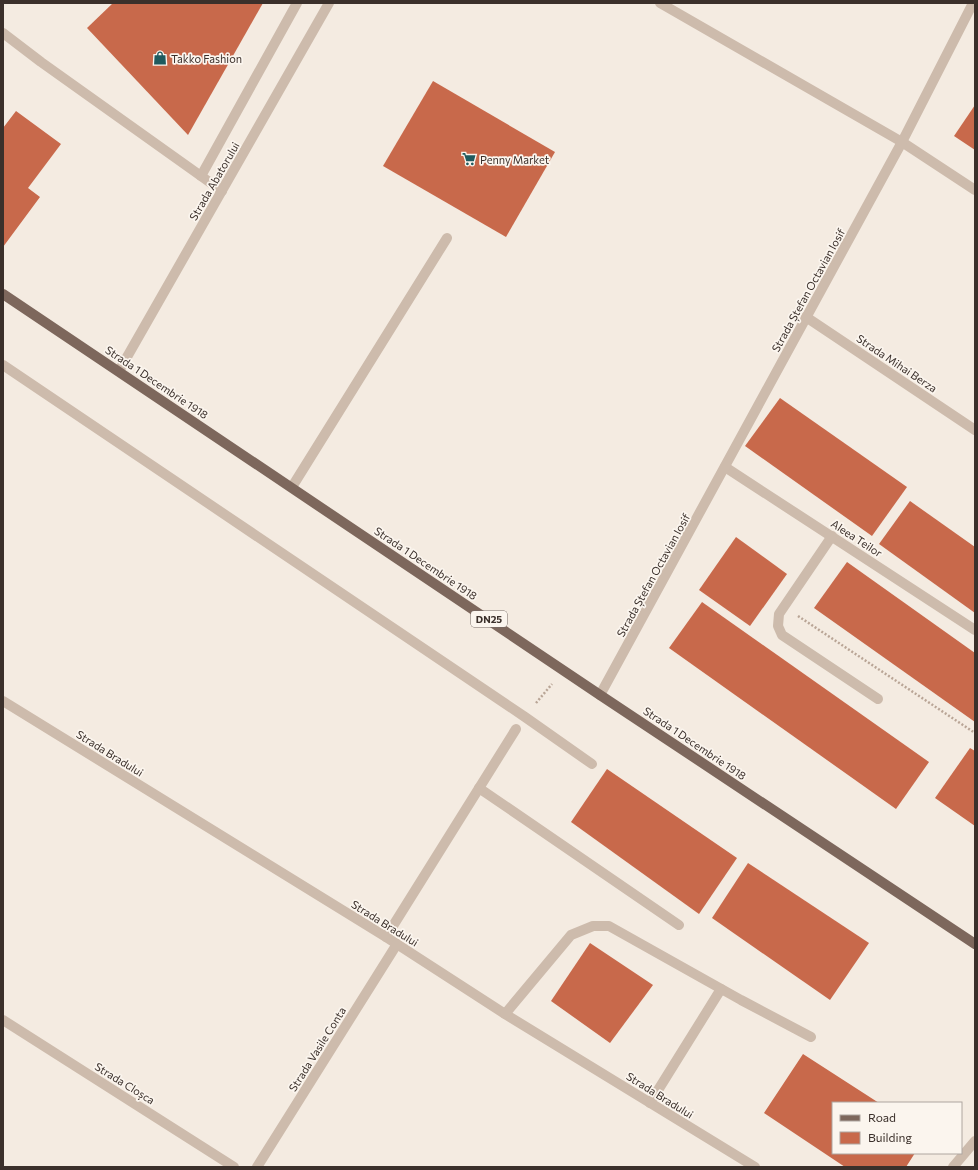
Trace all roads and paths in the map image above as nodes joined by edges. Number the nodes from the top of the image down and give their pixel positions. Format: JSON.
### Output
{"nodes":[{"id":1,"x":297,"y":3,"type":"edge"},
{"id":2,"x":329,"y":3,"type":"edge"},
{"id":3,"x":660,"y":3,"type":"edge"},
{"id":4,"x":973,"y":3,"type":"edge"},
{"id":5,"x":3,"y":32,"type":"edge"},
{"id":6,"x":902,"y":142,"type":"junction"},
{"id":7,"x":201,"y":176,"type":"junction"},
{"id":8,"x":975,"y":190,"type":"edge"},
{"id":9,"x":222,"y":191,"type":"junction"},
{"id":10,"x":447,"y":238,"type":"dead end"},
{"id":11,"x":3,"y":294,"type":"edge"},
{"id":12,"x":806,"y":317,"type":"junction"},
{"id":13,"x":3,"y":365,"type":"edge"},
{"id":14,"x":119,"y":371,"type":"junction"},
{"id":15,"x":975,"y":430,"type":"edge"},
{"id":16,"x":725,"y":467,"type":"junction"},
{"id":17,"x":292,"y":487,"type":"junction"},
{"id":18,"x":832,"y":536,"type":"junction"},
{"id":19,"x":784,"y":606,"type":"junction"},
{"id":20,"x":975,"y":630,"type":"edge"},
{"id":21,"x":564,"y":670,"type":"junction"},
{"id":22,"x":600,"y":695,"type":"junction"},
{"id":23,"x":878,"y":699,"type":"dead end"},
{"id":24,"x":3,"y":701,"type":"edge"},
{"id":25,"x":525,"y":717,"type":"junction"},
{"id":26,"x":516,"y":729,"type":"dead end"},
{"id":27,"x":975,"y":733,"type":"edge"},
{"id":28,"x":592,"y":764,"type":"dead end"},
{"id":29,"x":479,"y":788,"type":"junction"},
{"id":30,"x":679,"y":925,"type":"dead end"},
{"id":31,"x":386,"y":937,"type":"junction"},
{"id":32,"x":397,"y":944,"type":"junction"},
{"id":33,"x":975,"y":944,"type":"edge"},
{"id":34,"x":721,"y":989,"type":"junction"},
{"id":35,"x":505,"y":1014,"type":"junction"},
{"id":36,"x":3,"y":1020,"type":"edge"},
{"id":37,"x":811,"y":1037,"type":"dead end"},
{"id":38,"x":650,"y":1103,"type":"junction"},
{"id":39,"x":975,"y":1141,"type":"edge"},
{"id":40,"x":234,"y":1167,"type":"edge"},
{"id":41,"x":257,"y":1167,"type":"edge"},
{"id":42,"x":755,"y":1167,"type":"edge"},
{"id":43,"x":953,"y":1167,"type":"edge"}],
"edges":[{"from":1,"to":7,"type":"street"},
{"from":2,"to":9,"type":"street","name":"Strada Abatorului"},
{"from":3,"to":6,"type":"street"},
{"from":4,"to":6,"type":"street","name":"Strada Ștefan Octavian Iosif"},
{"from":5,"to":7,"type":"street"},
{"from":6,"to":8,"type":"street"},
{"from":6,"to":12,"type":"street","name":"Strada Ștefan Octavian Iosif"},
{"from":7,"to":9,"type":"street"},
{"from":9,"to":14,"type":"street","name":"Strada Abatorului"},
{"from":10,"to":17,"type":"street"},
{"from":11,"to":14,"type":"main road","name":"Strada 1 Decembrie 1918","number":"DN25"},
{"from":12,"to":15,"type":"street","name":"Strada Mihai Berza"},
{"from":12,"to":16,"type":"street","name":"Strada Ștefan Octavian Iosif"},
{"from":13,"to":25,"type":"street"},
{"from":14,"to":17,"type":"main road","name":"Strada 1 Decembrie 1918","number":"DN25"},
{"from":16,"to":18,"type":"street","name":"Aleea Teilor"},
{"from":16,"to":22,"type":"street","name":"Strada Ștefan Octavian Iosif"},
{"from":17,"to":21,"type":"main road","name":"Strada 1 Decembrie 1918","number":"DN25"},
{"from":18,"to":19,"type":"street"},
{"from":18,"to":20,"type":"street","name":"Aleea Teilor"},
{"from":19,"to":23,"type":"street"},
{"from":19,"to":27,"type":"path"},
{"from":21,"to":22,"type":"main road","name":"Strada 1 Decembrie 1918","number":"DN25"},
{"from":21,"to":25,"type":"path"},
{"from":22,"to":33,"type":"main road","name":"Strada 1 Decembrie 1918","number":"DN25"},
{"from":24,"to":31,"type":"street","name":"Strada Bradului"},
{"from":25,"to":28,"type":"street"},
{"from":26,"to":29,"type":"street"},
{"from":29,"to":30,"type":"street"},
{"from":29,"to":31,"type":"street"},
{"from":31,"to":32,"type":"street","name":"Strada Bradului"},
{"from":32,"to":35,"type":"street","name":"Strada Bradului"},
{"from":32,"to":41,"type":"street","name":"Strada Vasile Conta"},
{"from":34,"to":35,"type":"street"},
{"from":34,"to":37,"type":"street"},
{"from":34,"to":38,"type":"street"},
{"from":35,"to":38,"type":"street","name":"Strada Bradului"},
{"from":36,"to":40,"type":"street","name":"Strada Cloșca"},
{"from":38,"to":42,"type":"street","name":"Strada Bradului"},
{"from":39,"to":43,"type":"street"}]}
